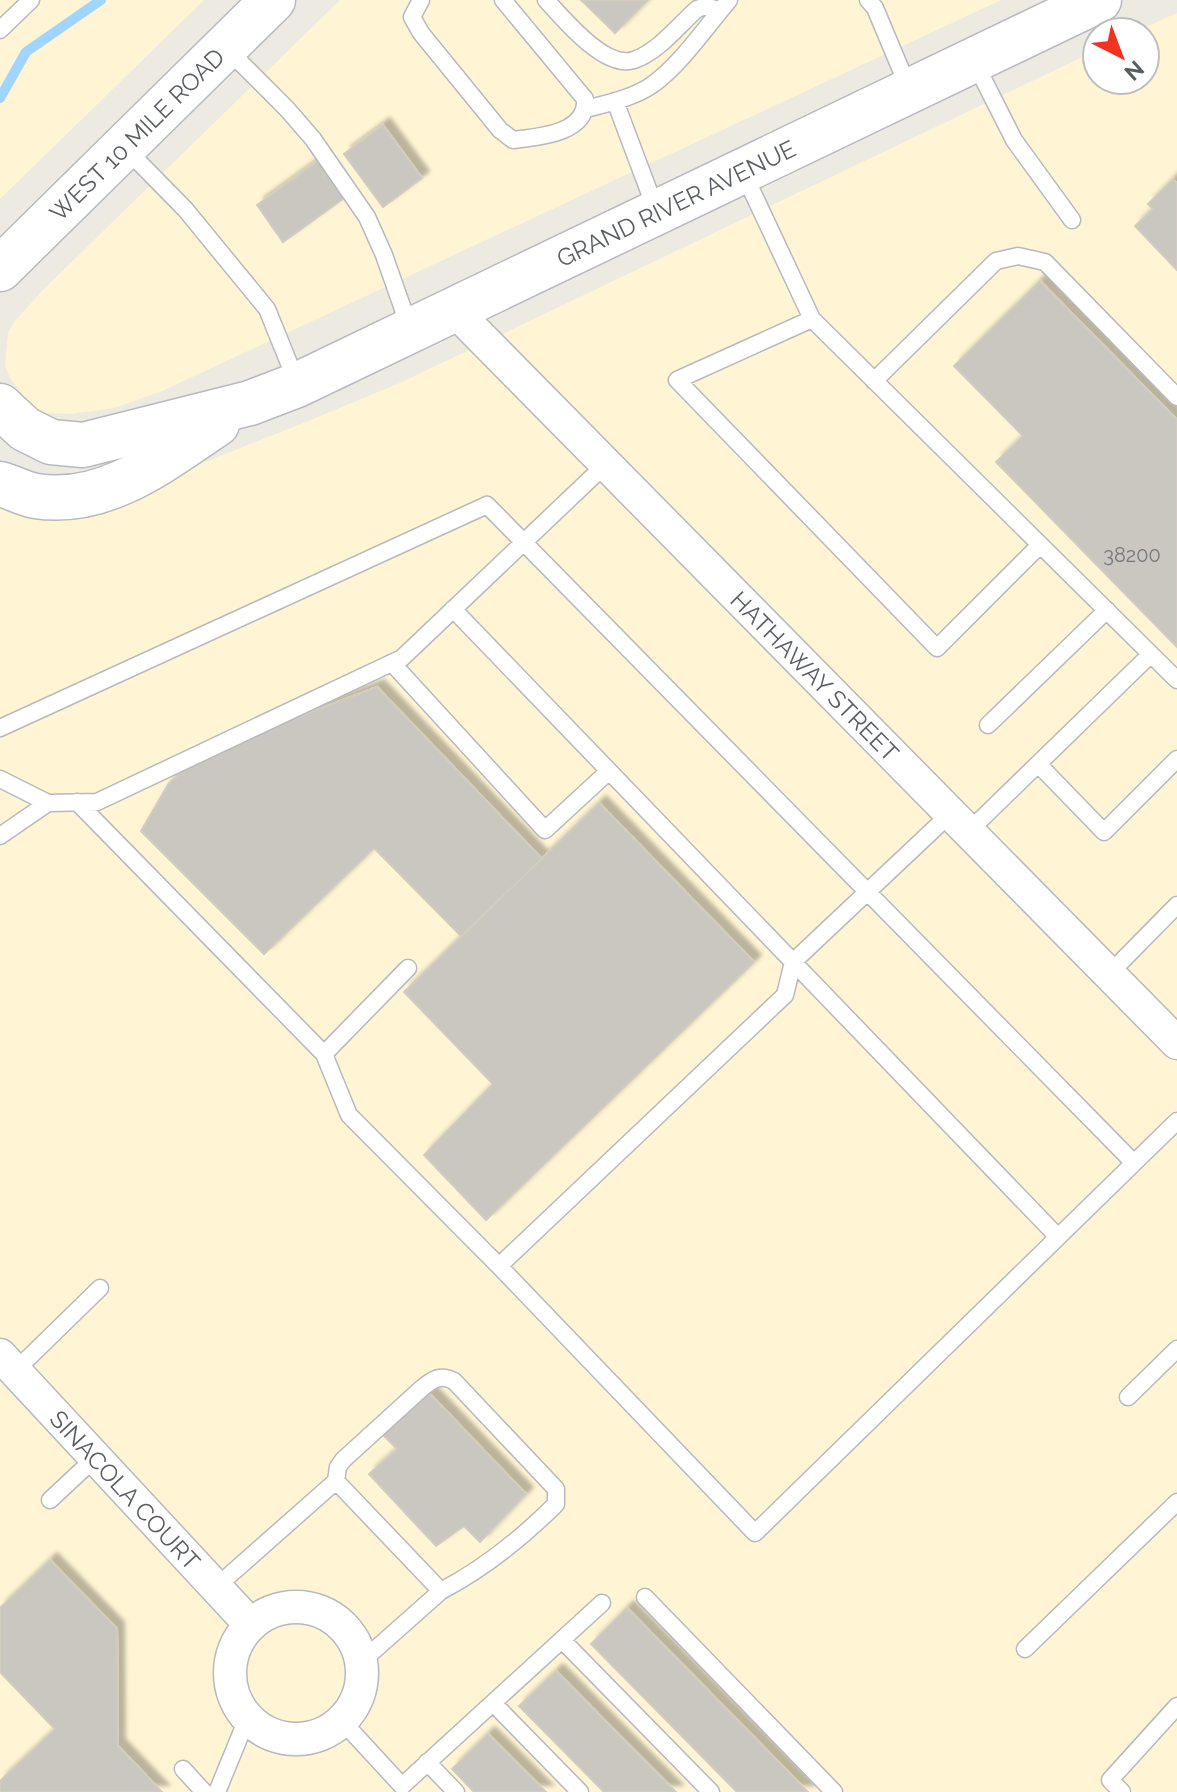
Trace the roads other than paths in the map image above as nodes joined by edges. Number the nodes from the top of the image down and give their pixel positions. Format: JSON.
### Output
{"nodes":[{"id":1,"x":31,"y":0,"type":"edge"},
{"id":2,"x":421,"y":0,"type":"edge"},
{"id":3,"x":503,"y":0,"type":"edge"},
{"id":4,"x":546,"y":0,"type":"edge"},
{"id":5,"x":868,"y":0,"type":"edge"},
{"id":6,"x":1081,"y":4,"type":"edge"},
{"id":7,"x":725,"y":5,"type":"edge"},
{"id":8,"x":250,"y":19,"type":"edge"},
{"id":9,"x":0,"y":30,"type":"edge"},
{"id":10,"x":974,"y":62,"type":"junction"},
{"id":11,"x":909,"y":90,"type":"junction"},
{"id":12,"x":615,"y":101,"type":"junction"},
{"id":13,"x":586,"y":109,"type":"junction"},
{"id":14,"x":124,"y":147,"type":"junction"},
{"id":15,"x":742,"y":170,"type":"junction"},
{"id":16,"x":657,"y":212,"type":"junction"},
{"id":17,"x":1072,"y":220,"type":"dead end"},
{"id":18,"x":0,"y":269,"type":"edge"},
{"id":19,"x":454,"y":310,"type":"junction"},
{"id":20,"x":812,"y":319,"type":"junction"},
{"id":21,"x":410,"y":330,"type":"junction"},
{"id":22,"x":874,"y":381,"type":"junction"},
{"id":23,"x":297,"y":385,"type":"junction"},
{"id":24,"x":1177,"y":397,"type":"edge"},
{"id":25,"x":250,"y":403,"type":"junction"},
{"id":26,"x":0,"y":406,"type":"edge"},
{"id":27,"x":606,"y":464,"type":"junction"},
{"id":28,"x":0,"y":484,"type":"edge"},
{"id":29,"x":523,"y":543,"type":"junction"},
{"id":30,"x":1040,"y":545,"type":"junction"},
{"id":31,"x":453,"y":609,"type":"junction"},
{"id":32,"x":1107,"y":610,"type":"junction"},
{"id":33,"x":1151,"y":654,"type":"junction"},
{"id":34,"x":392,"y":663,"type":"junction"},
{"id":35,"x":1177,"y":680,"type":"edge"},
{"id":36,"x":988,"y":725,"type":"dead end"},
{"id":37,"x":0,"y":728,"type":"edge"},
{"id":38,"x":1177,"y":759,"type":"edge"},
{"id":39,"x":1038,"y":764,"type":"junction"},
{"id":40,"x":609,"y":771,"type":"junction"},
{"id":41,"x":0,"y":779,"type":"edge"},
{"id":42,"x":77,"y":802,"type":"junction"},
{"id":43,"x":48,"y":803,"type":"junction"},
{"id":44,"x":959,"y":823,"type":"junction"},
{"id":45,"x":0,"y":836,"type":"edge"},
{"id":46,"x":868,"y":892,"type":"junction"},
{"id":47,"x":1177,"y":905,"type":"edge"},
{"id":48,"x":793,"y":962,"type":"junction"},
{"id":49,"x":408,"y":968,"type":"dead end"},
{"id":50,"x":1109,"y":974,"type":"junction"},
{"id":51,"x":1177,"y":1043,"type":"edge"},
{"id":52,"x":324,"y":1054,"type":"junction"},
{"id":53,"x":1177,"y":1121,"type":"edge"},
{"id":54,"x":1134,"y":1163,"type":"junction"},
{"id":55,"x":1058,"y":1237,"type":"junction"},
{"id":56,"x":499,"y":1266,"type":"junction"},
{"id":57,"x":100,"y":1288,"type":"dead end"},
{"id":58,"x":1177,"y":1349,"type":"edge"},
{"id":59,"x":7,"y":1363,"type":"edge"},
{"id":60,"x":1128,"y":1397,"type":"dead end"},
{"id":61,"x":95,"y":1458,"type":"junction"},
{"id":62,"x":336,"y":1481,"type":"junction"},
{"id":63,"x":50,"y":1500,"type":"dead end"},
{"id":64,"x":1177,"y":1502,"type":"edge"},
{"id":65,"x":215,"y":1588,"type":"junction"},
{"id":66,"x":441,"y":1591,"type":"junction"},
{"id":67,"x":645,"y":1597,"type":"dead end"},
{"id":68,"x":602,"y":1603,"type":"dead end"},
{"id":69,"x":250,"y":1624,"type":"junction"},
{"id":70,"x":562,"y":1640,"type":"junction"},
{"id":71,"x":1025,"y":1649,"type":"dead end"},
{"id":72,"x":361,"y":1662,"type":"junction"},
{"id":73,"x":493,"y":1703,"type":"junction"},
{"id":74,"x":1177,"y":1706,"type":"edge"},
{"id":75,"x":247,"y":1719,"type":"junction"},
{"id":76,"x":343,"y":1722,"type":"junction"},
{"id":77,"x":427,"y":1762,"type":"junction"},
{"id":78,"x":183,"y":1769,"type":"dead end"},
{"id":79,"x":398,"y":1789,"type":"edge"},
{"id":80,"x":204,"y":1792,"type":"edge"},
{"id":81,"x":217,"y":1792,"type":"edge"},
{"id":82,"x":456,"y":1792,"type":"edge"},
{"id":83,"x":580,"y":1792,"type":"edge"},
{"id":84,"x":711,"y":1792,"type":"edge"},
{"id":85,"x":834,"y":1792,"type":"edge"},
{"id":86,"x":1122,"y":1792,"type":"edge"}],
"edges":[{"from":1,"to":9,"type":"lane"},
{"from":2,"to":13,"type":"lane"},
{"from":3,"to":13,"type":"lane"},
{"from":4,"to":7,"type":"lane"},
{"from":5,"to":11,"type":"lane"},
{"from":6,"to":10,"type":"main road","name":"GRAND RIVER AVENUE"},
{"from":7,"to":12,"type":"lane"},
{"from":8,"to":14,"type":"main road","name":"WEST 10 MILE ROAD"},
{"from":8,"to":21,"type":"lane"},
{"from":10,"to":11,"type":"main road","name":"GRAND RIVER AVENUE"},
{"from":10,"to":17,"type":"lane"},
{"from":11,"to":15,"type":"main road","name":"GRAND RIVER AVENUE"},
{"from":12,"to":13,"type":"lane"},
{"from":12,"to":16,"type":"lane"},
{"from":14,"to":18,"type":"main road","name":"WEST 10 MILE ROAD"},
{"from":14,"to":23,"type":"lane"},
{"from":15,"to":16,"type":"main road","name":"GRAND RIVER AVENUE"},
{"from":15,"to":20,"type":"lane"},
{"from":16,"to":19,"type":"main road","name":"GRAND RIVER AVENUE"},
{"from":19,"to":21,"type":"main road","name":"GRAND RIVER AVENUE"},
{"from":19,"to":27,"type":"street","name":"HATHAWAY STREET"},
{"from":20,"to":22,"type":"lane"},
{"from":20,"to":30,"type":"lane"},
{"from":21,"to":23,"type":"main road","name":"GRAND RIVER AVENUE"},
{"from":22,"to":24,"type":"lane"},
{"from":22,"to":30,"type":"lane"},
{"from":23,"to":25,"type":"main road","name":"GRAND RIVER AVENUE"},
{"from":25,"to":26,"type":"main road","name":"GRAND RIVER AVENUE"},
{"from":25,"to":28,"type":"main road","name":"GRAND RIVER AVENUE"},
{"from":27,"to":29,"type":"lane"},
{"from":27,"to":44,"type":"street","name":"HATHAWAY STREET"},
{"from":29,"to":31,"type":"lane"},
{"from":29,"to":37,"type":"lane"},
{"from":29,"to":46,"type":"lane"},
{"from":30,"to":32,"type":"lane"},
{"from":31,"to":34,"type":"lane"},
{"from":31,"to":40,"type":"lane"},
{"from":32,"to":33,"type":"lane"},
{"from":32,"to":36,"type":"lane"},
{"from":33,"to":35,"type":"lane"},
{"from":33,"to":39,"type":"lane"},
{"from":34,"to":40,"type":"lane"},
{"from":34,"to":42,"type":"lane"},
{"from":38,"to":39,"type":"lane"},
{"from":39,"to":44,"type":"lane"},
{"from":40,"to":48,"type":"lane"},
{"from":41,"to":43,"type":"lane"},
{"from":42,"to":43,"type":"lane"},
{"from":42,"to":52,"type":"lane"},
{"from":43,"to":45,"type":"lane"},
{"from":44,"to":46,"type":"lane"},
{"from":44,"to":50,"type":"street","name":"HATHAWAY STREET"},
{"from":46,"to":48,"type":"lane"},
{"from":46,"to":54,"type":"lane"},
{"from":47,"to":50,"type":"lane"},
{"from":48,"to":55,"type":"lane"},
{"from":48,"to":56,"type":"lane"},
{"from":49,"to":52,"type":"lane"},
{"from":50,"to":51,"type":"street","name":"HATHAWAY STREET"},
{"from":52,"to":56,"type":"lane"},
{"from":53,"to":54,"type":"lane"},
{"from":54,"to":55,"type":"lane"},
{"from":55,"to":56,"type":"lane"},
{"from":57,"to":59,"type":"lane"},
{"from":58,"to":60,"type":"lane"},
{"from":59,"to":61,"type":"street","name":"SINACOLA COURT"},
{"from":61,"to":63,"type":"lane"},
{"from":61,"to":65,"type":"street","name":"SINACOLA COURT"},
{"from":62,"to":65,"type":"lane"},
{"from":62,"to":66,"type":"lane"},
{"from":62,"to":66,"type":"lane"},
{"from":64,"to":71,"type":"lane"},
{"from":65,"to":69,"type":"street","name":"SINACOLA COURT"},
{"from":66,"to":72,"type":"lane"},
{"from":67,"to":85,"type":"lane"},
{"from":68,"to":70,"type":"lane"},
{"from":69,"to":72,"type":"street"},
{"from":69,"to":75,"type":"street"},
{"from":70,"to":73,"type":"lane"},
{"from":70,"to":84,"type":"lane"},
{"from":72,"to":76,"type":"street"},
{"from":73,"to":77,"type":"lane"},
{"from":73,"to":83,"type":"lane"},
{"from":74,"to":86,"type":"lane"},
{"from":75,"to":76,"type":"street"},
{"from":75,"to":81,"type":"lane"},
{"from":76,"to":79,"type":"lane"},
{"from":77,"to":79,"type":"lane"},
{"from":77,"to":82,"type":"lane"},
{"from":78,"to":80,"type":"lane"}]}
